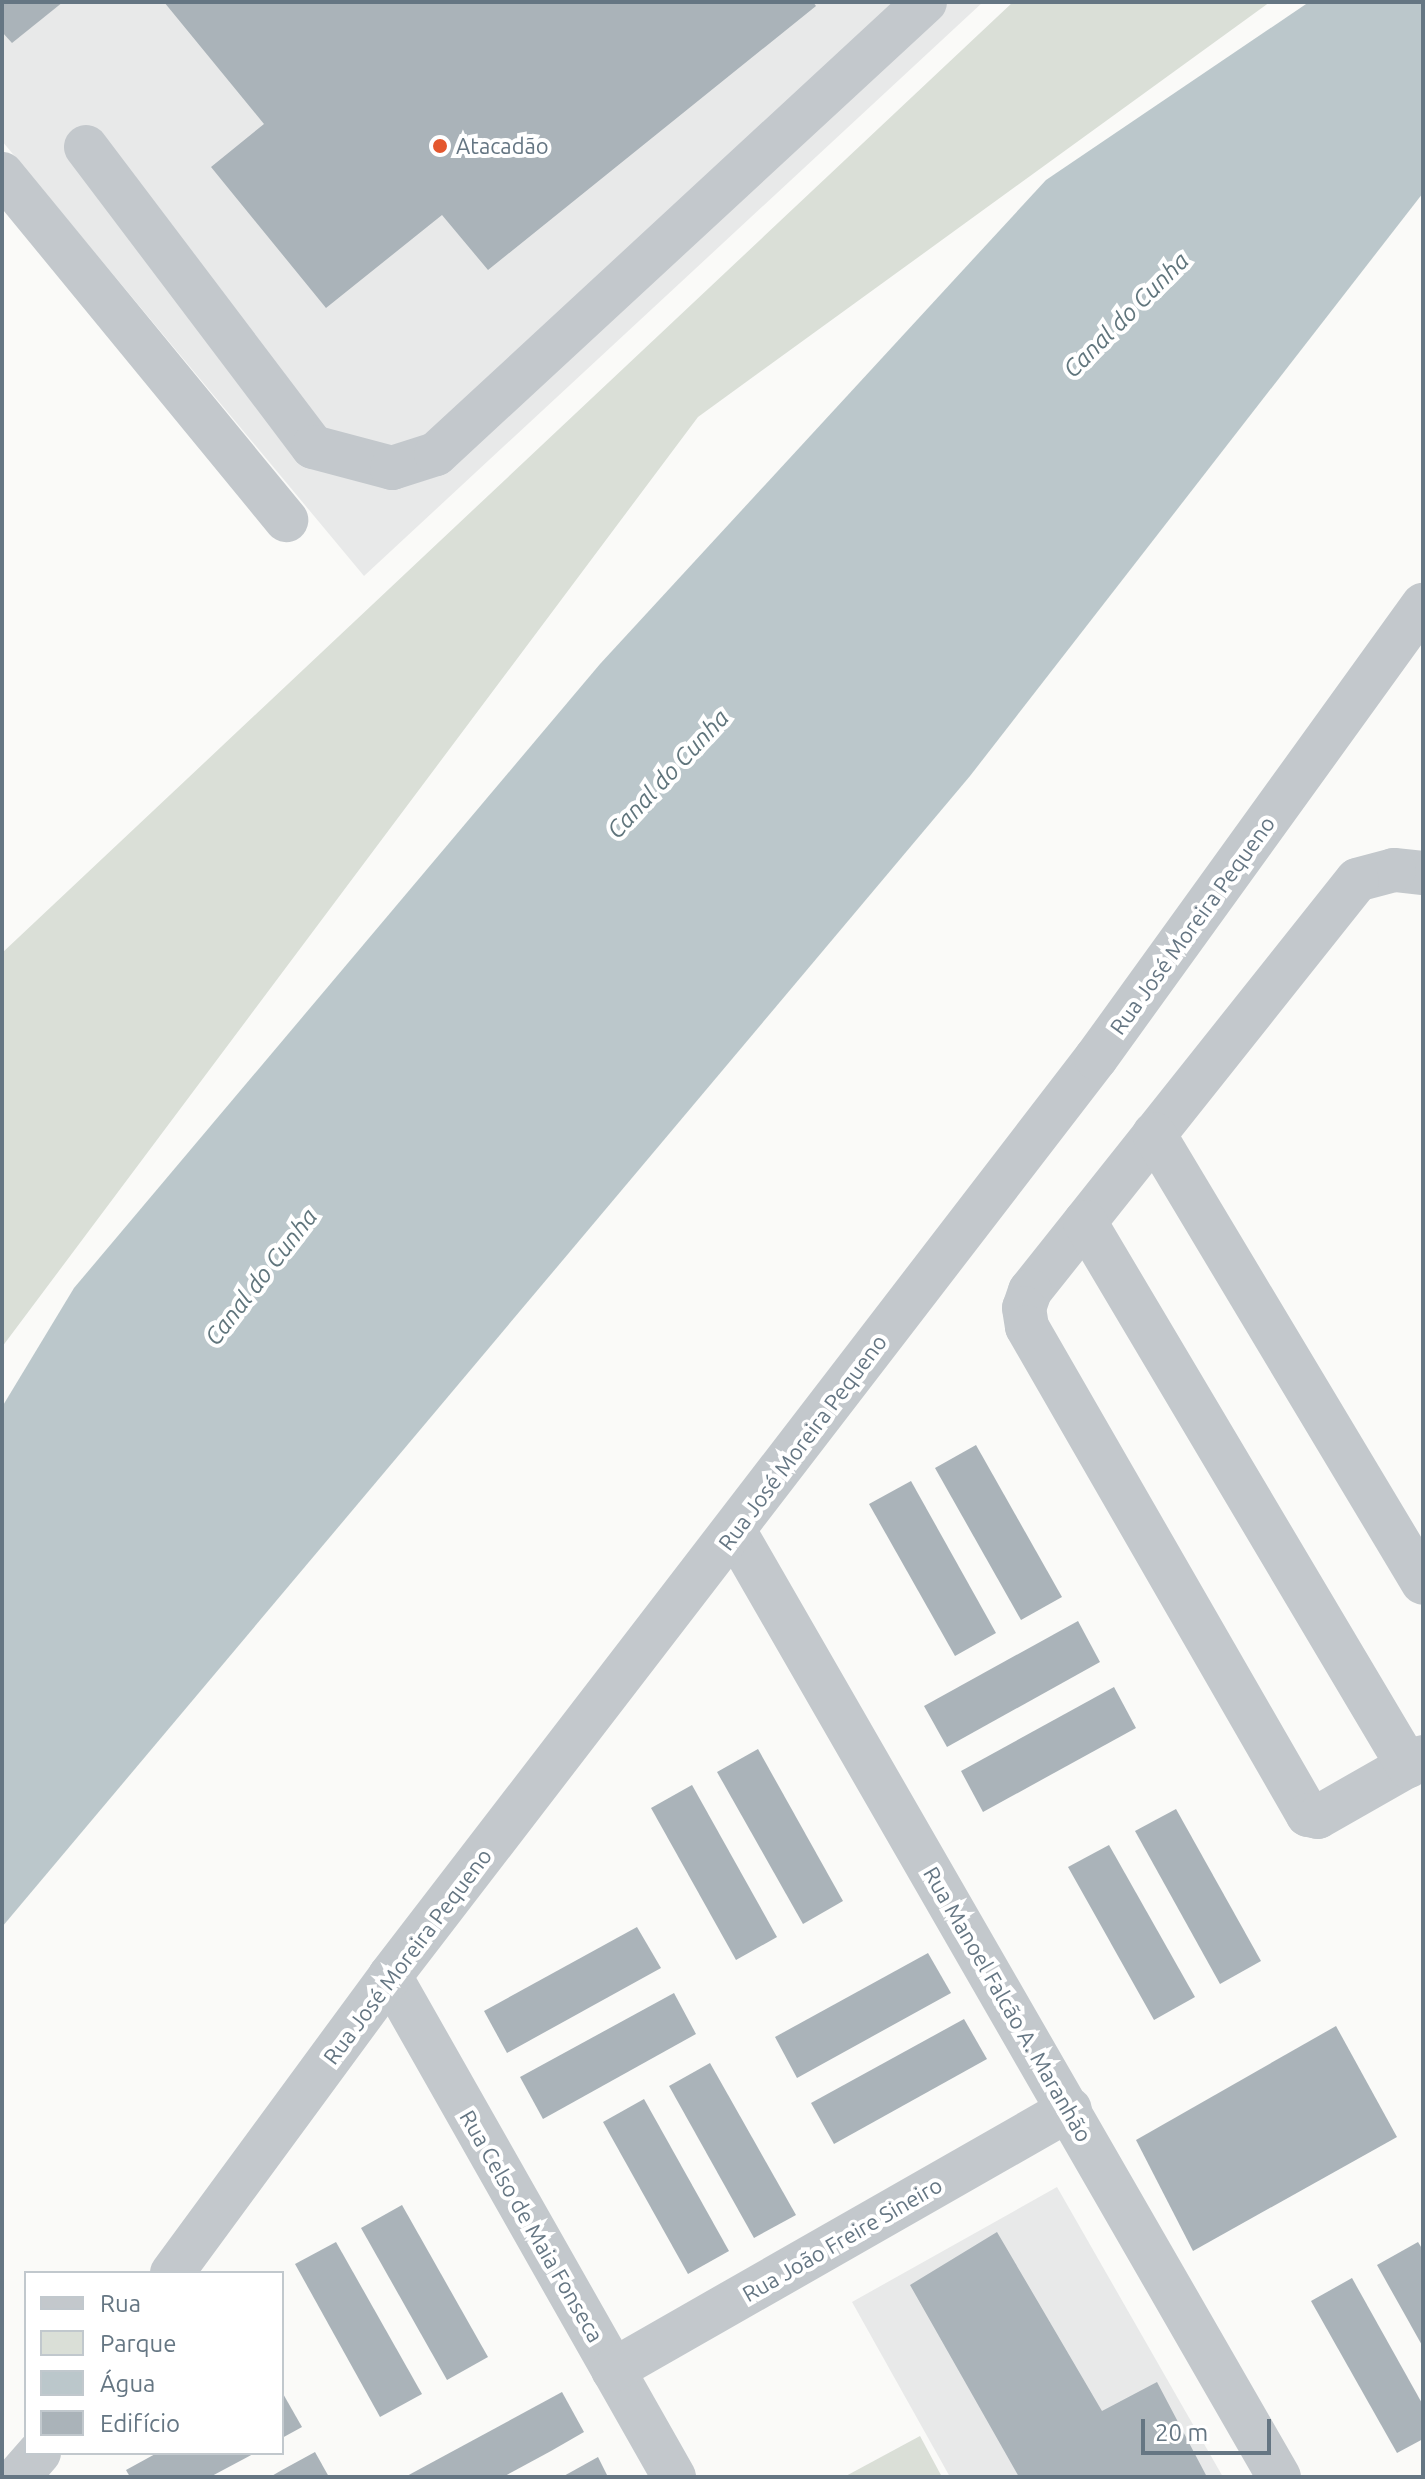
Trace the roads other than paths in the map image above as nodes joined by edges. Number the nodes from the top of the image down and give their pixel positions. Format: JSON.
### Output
{"nodes":[{"id":1,"x":925,"y":2,"type":"edge"},
{"id":2,"x":86,"y":147,"type":"dead end"},
{"id":3,"x":2,"y":174,"type":"edge"},
{"id":4,"x":286,"y":520,"type":"dead end"},
{"id":5,"x":1423,"y":605,"type":"edge"},
{"id":6,"x":1423,"y":873,"type":"edge"},
{"id":7,"x":1154,"y":1134,"type":"junction"},
{"id":8,"x":1085,"y":1222,"type":"junction"},
{"id":9,"x":735,"y":1532,"type":"junction"},
{"id":10,"x":1423,"y":1583,"type":"edge"},
{"id":11,"x":1416,"y":1762,"type":"edge"},
{"id":12,"x":390,"y":1976,"type":"junction"},
{"id":13,"x":1070,"y":2109,"type":"junction"},
{"id":14,"x":173,"y":2271,"type":"edge"},
{"id":15,"x":613,"y":2370,"type":"junction"},
{"id":16,"x":37,"y":2455,"type":"edge"},
{"id":17,"x":47,"y":2455,"type":"edge"},
{"id":18,"x":18,"y":2477,"type":"edge"},
{"id":19,"x":60,"y":2477,"type":"edge"},
{"id":20,"x":674,"y":2477,"type":"edge"},
{"id":21,"x":1279,"y":2477,"type":"edge"}],
"edges":[{"from":1,"to":2,"type":"street"},
{"from":3,"to":4,"type":"street"},
{"from":5,"to":9,"type":"street","name":"Rua José Moreira Pequeno"},
{"from":6,"to":7,"type":"street"},
{"from":7,"to":8,"type":"street"},
{"from":7,"to":10,"type":"street"},
{"from":8,"to":11,"type":"street"},
{"from":8,"to":11,"type":"street"},
{"from":9,"to":12,"type":"street","name":"Rua José Moreira Pequeno"},
{"from":9,"to":13,"type":"street","name":"Rua Manoel Falcão A. Maranhão"},
{"from":12,"to":14,"type":"street","name":"Rua José Moreira Pequeno"},
{"from":12,"to":15,"type":"street","name":"Rua Celso de Maia Fonseca"},
{"from":13,"to":15,"type":"street","name":"Rua João Freire Sineiro"},
{"from":13,"to":21,"type":"street","name":"Rua Manoel Falcão A. Maranhão"},
{"from":15,"to":20,"type":"street","name":"Rua Celso de Maia Fonseca"},
{"from":16,"to":18,"type":"street"},
{"from":17,"to":19,"type":"street"}]}
